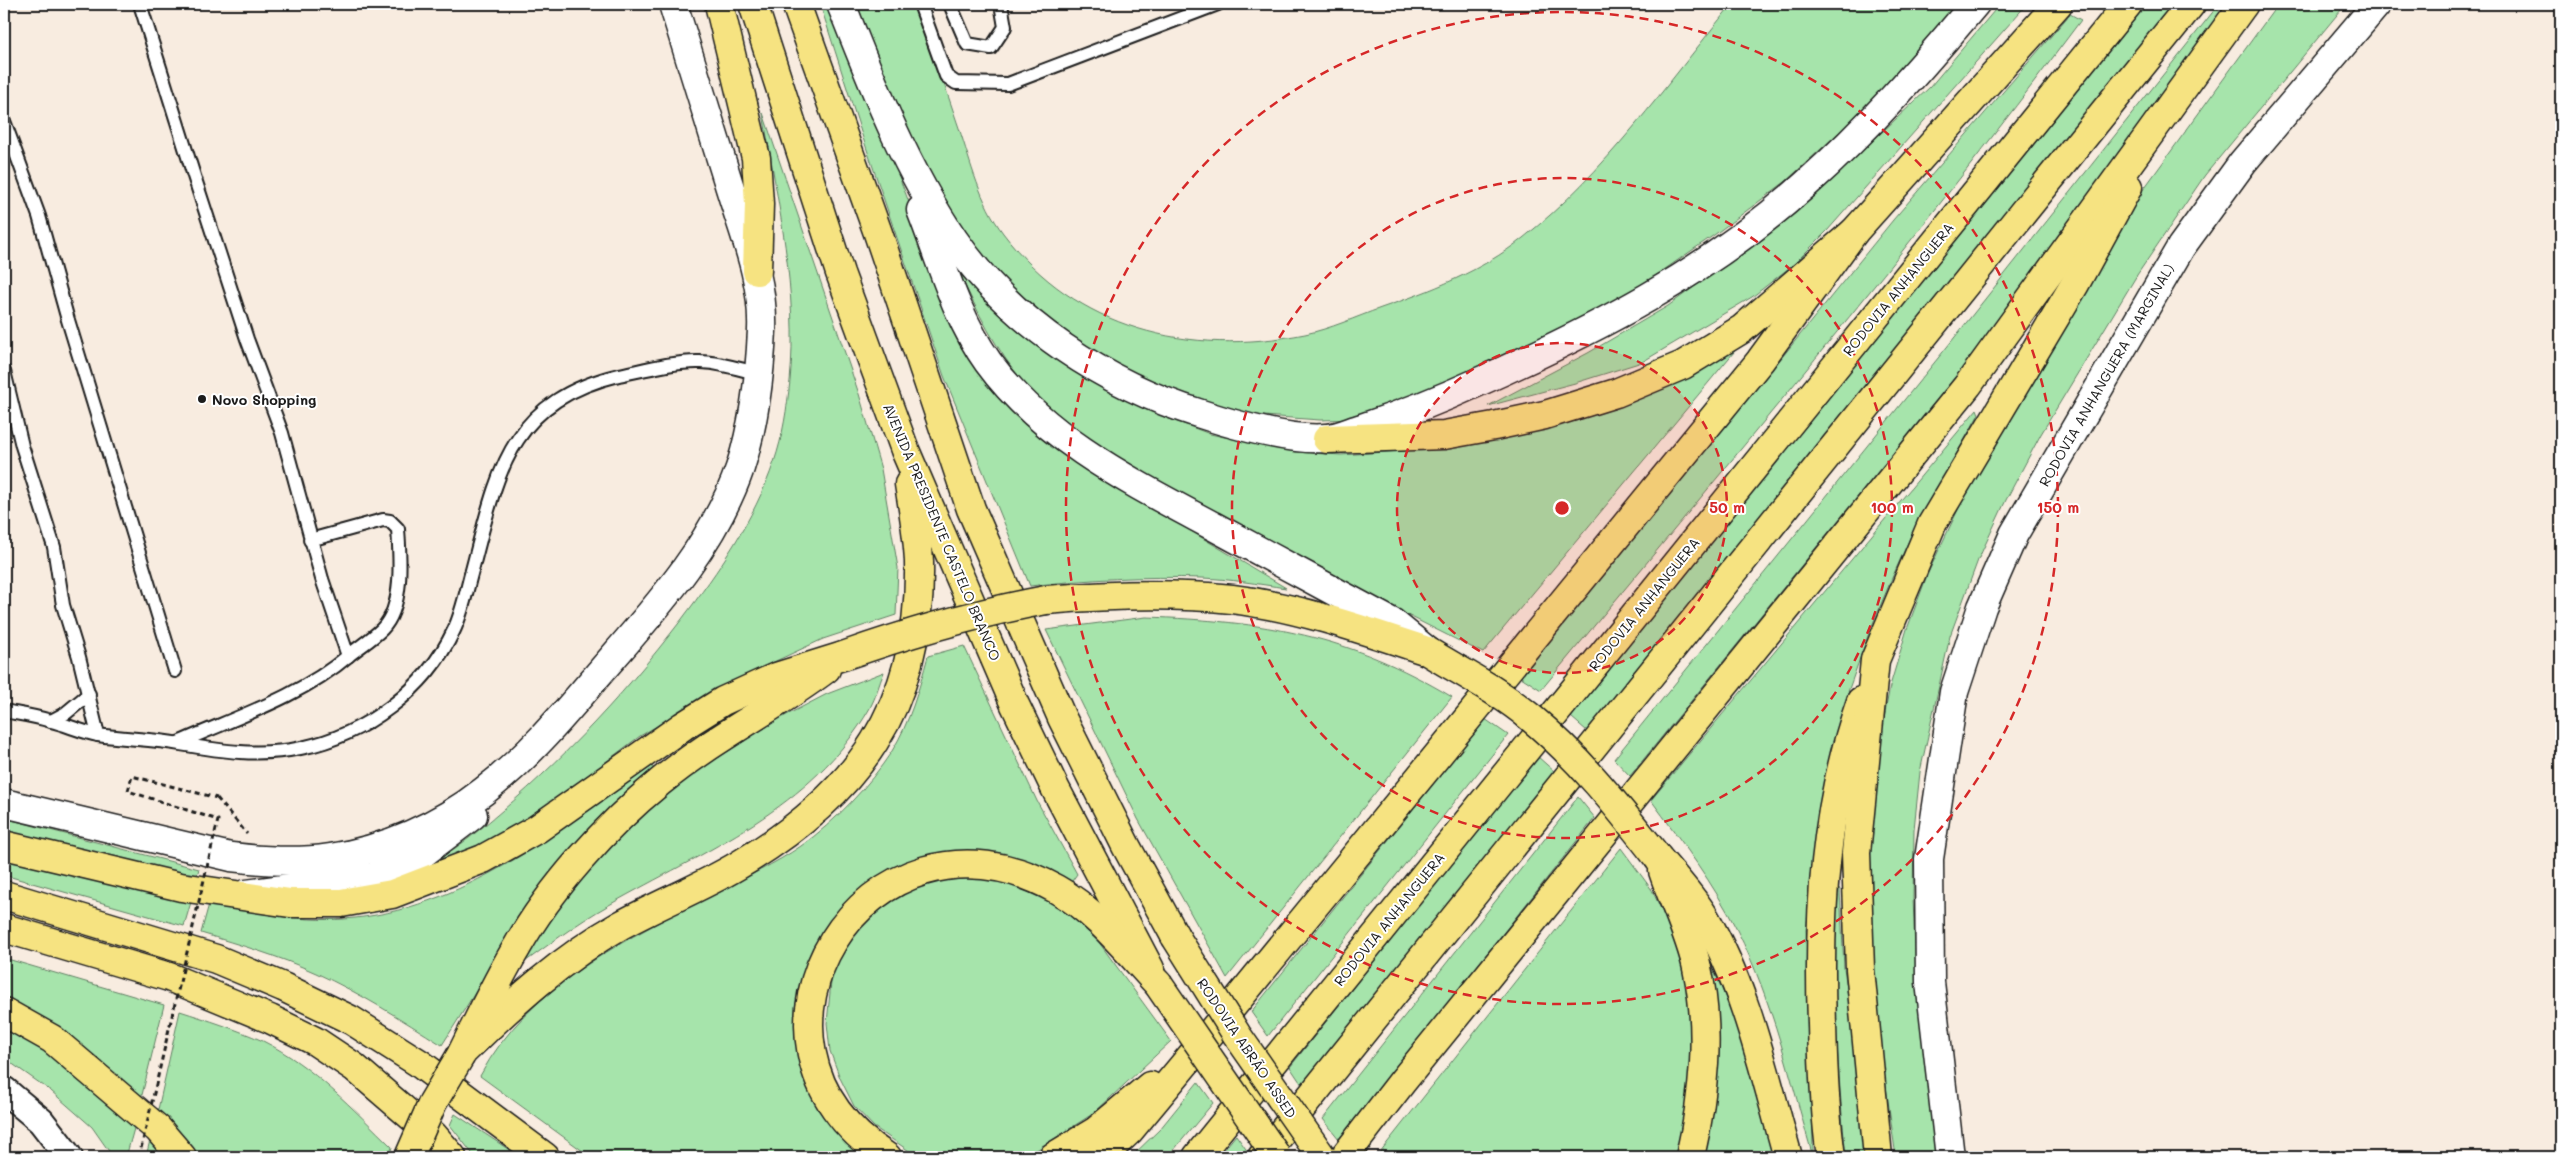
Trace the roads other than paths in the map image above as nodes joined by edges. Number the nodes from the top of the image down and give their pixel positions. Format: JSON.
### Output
{"nodes":[{"id":1,"x":140,"y":4,"type":"edge"},
{"id":2,"x":673,"y":4,"type":"edge"},
{"id":3,"x":719,"y":4,"type":"edge"},
{"id":4,"x":753,"y":4,"type":"edge"},
{"id":5,"x":796,"y":4,"type":"edge"},
{"id":6,"x":841,"y":4,"type":"edge"},
{"id":7,"x":920,"y":4,"type":"edge"},
{"id":8,"x":950,"y":4,"type":"edge"},
{"id":9,"x":1001,"y":4,"type":"edge"},
{"id":10,"x":1218,"y":4,"type":"edge"},
{"id":11,"x":1975,"y":4,"type":"edge"},
{"id":12,"x":2058,"y":4,"type":"edge"},
{"id":13,"x":2128,"y":4,"type":"edge"},
{"id":14,"x":2191,"y":4,"type":"edge"},
{"id":15,"x":2244,"y":4,"type":"edge"},
{"id":16,"x":2377,"y":4,"type":"edge"},
{"id":17,"x":2179,"y":92,"type":"junction"},
{"id":18,"x":886,"y":117,"type":"junction"},
{"id":19,"x":4,"y":121,"type":"edge"},
{"id":20,"x":1854,"y":232,"type":"junction"},
{"id":21,"x":757,"y":271,"type":"junction"},
{"id":22,"x":4,"y":371,"type":"edge"},
{"id":23,"x":758,"y":374,"type":"junction"},
{"id":24,"x":1327,"y":438,"type":"junction"},
{"id":25,"x":905,"y":450,"type":"junction"},
{"id":26,"x":310,"y":540,"type":"junction"},
{"id":27,"x":1427,"y":651,"type":"junction"},
{"id":28,"x":348,"y":656,"type":"junction"},
{"id":29,"x":844,"y":656,"type":"junction"},
{"id":30,"x":1875,"y":660,"type":"junction"},
{"id":31,"x":175,"y":671,"type":"dead end"},
{"id":32,"x":89,"y":694,"type":"junction"},
{"id":33,"x":4,"y":710,"type":"edge"},
{"id":34,"x":51,"y":720,"type":"junction"},
{"id":35,"x":98,"y":734,"type":"junction"},
{"id":36,"x":178,"y":743,"type":"junction"},
{"id":37,"x":518,"y":762,"type":"junction"},
{"id":38,"x":4,"y":803,"type":"edge"},
{"id":39,"x":4,"y":845,"type":"edge"},
{"id":40,"x":1659,"y":859,"type":"junction"},
{"id":41,"x":4,"y":895,"type":"edge"},
{"id":42,"x":238,"y":895,"type":"junction"},
{"id":43,"x":4,"y":928,"type":"edge"},
{"id":44,"x":1158,"y":984,"type":"junction"},
{"id":45,"x":4,"y":1012,"type":"edge"},
{"id":46,"x":1213,"y":1030,"type":"junction"},
{"id":47,"x":461,"y":1055,"type":"junction"},
{"id":48,"x":4,"y":1090,"type":"edge"},
{"id":49,"x":396,"y":1104,"type":"junction"},
{"id":50,"x":69,"y":1157,"type":"edge"},
{"id":51,"x":182,"y":1157,"type":"edge"},
{"id":52,"x":409,"y":1157,"type":"edge"},
{"id":53,"x":427,"y":1157,"type":"edge"},
{"id":54,"x":452,"y":1157,"type":"edge"},
{"id":55,"x":545,"y":1157,"type":"edge"},
{"id":56,"x":887,"y":1157,"type":"edge"},
{"id":57,"x":1053,"y":1157,"type":"edge"},
{"id":58,"x":1101,"y":1157,"type":"edge"},
{"id":59,"x":1197,"y":1157,"type":"edge"},
{"id":60,"x":1262,"y":1157,"type":"edge"},
{"id":61,"x":1277,"y":1157,"type":"edge"},
{"id":62,"x":1322,"y":1157,"type":"edge"},
{"id":63,"x":1344,"y":1157,"type":"edge"},
{"id":64,"x":1690,"y":1157,"type":"edge"},
{"id":65,"x":1788,"y":1157,"type":"edge"},
{"id":66,"x":1831,"y":1157,"type":"edge"},
{"id":67,"x":1878,"y":1157,"type":"edge"},
{"id":68,"x":1950,"y":1157,"type":"edge"}],
"edges":[{"from":1,"to":26,"type":"lane"},
{"from":2,"to":21,"type":"main road"},
{"from":3,"to":21,"type":"main road"},
{"from":4,"to":25,"type":"main road","name":"AVENIDA PRESIDENTE CASTELO BRANCO"},
{"from":5,"to":62,"type":"main road","name":"RODOVIA ABRÃO ASSED","bridge":true},
{"from":6,"to":18,"type":"main road"},
{"from":7,"to":10,"type":"lane"},
{"from":8,"to":9,"type":"lane"},
{"from":11,"to":24,"type":"main road"},
{"from":12,"to":20,"type":"main road"},
{"from":13,"to":59,"type":"main road","name":"RODOVIA ANHANGUERA"},
{"from":14,"to":60,"type":"main road"},
{"from":15,"to":17,"type":"main road"},
{"from":16,"to":68,"type":"main road","name":"RODOVIA ANHANGUERA (MARGINAL)"},
{"from":17,"to":30,"type":"main road"},
{"from":17,"to":63,"type":"main road"},
{"from":18,"to":24,"type":"main road"},
{"from":18,"to":27,"type":"main road"},
{"from":19,"to":31,"type":"lane"},
{"from":20,"to":24,"type":"main road"},
{"from":20,"to":46,"type":"main road"},
{"from":21,"to":23,"type":"main road"},
{"from":22,"to":32,"type":"lane"},
{"from":23,"to":36,"type":"lane"},
{"from":23,"to":37,"type":"main road"},
{"from":25,"to":44,"type":"main road","name":"AVENIDA PRESIDENTE CASTELO BRANCO"},
{"from":25,"to":47,"type":"main road"},
{"from":26,"to":28,"type":"lane"},
{"from":26,"to":28,"type":"lane"},
{"from":27,"to":29,"type":"main road","bridge":true},
{"from":27,"to":40,"type":"main road","bridge":true},
{"from":28,"to":36,"type":"lane"},
{"from":29,"to":42,"type":"main road"},
{"from":29,"to":47,"type":"main road"},
{"from":30,"to":66,"type":"main road"},
{"from":30,"to":67,"type":"main road"},
{"from":32,"to":34,"type":"lane"},
{"from":32,"to":35,"type":"lane"},
{"from":33,"to":34,"type":"lane"},
{"from":34,"to":35,"type":"lane"},
{"from":35,"to":36,"type":"lane"},
{"from":37,"to":38,"type":"main road"},
{"from":37,"to":42,"type":"main road"},
{"from":39,"to":42,"type":"main road"},
{"from":40,"to":64,"type":"main road"},
{"from":40,"to":65,"type":"main road"},
{"from":41,"to":55,"type":"main road"},
{"from":43,"to":49,"type":"main road"},
{"from":44,"to":56,"type":"main road"},
{"from":44,"to":61,"type":"main road","bridge":true},
{"from":45,"to":51,"type":"main road"},
{"from":46,"to":57,"type":"main road"},
{"from":46,"to":58,"type":"main road"},
{"from":47,"to":52,"type":"main road","bridge":true},
{"from":48,"to":50,"type":"street"},
{"from":49,"to":53,"type":"main road"},
{"from":49,"to":54,"type":"main road"}]}
